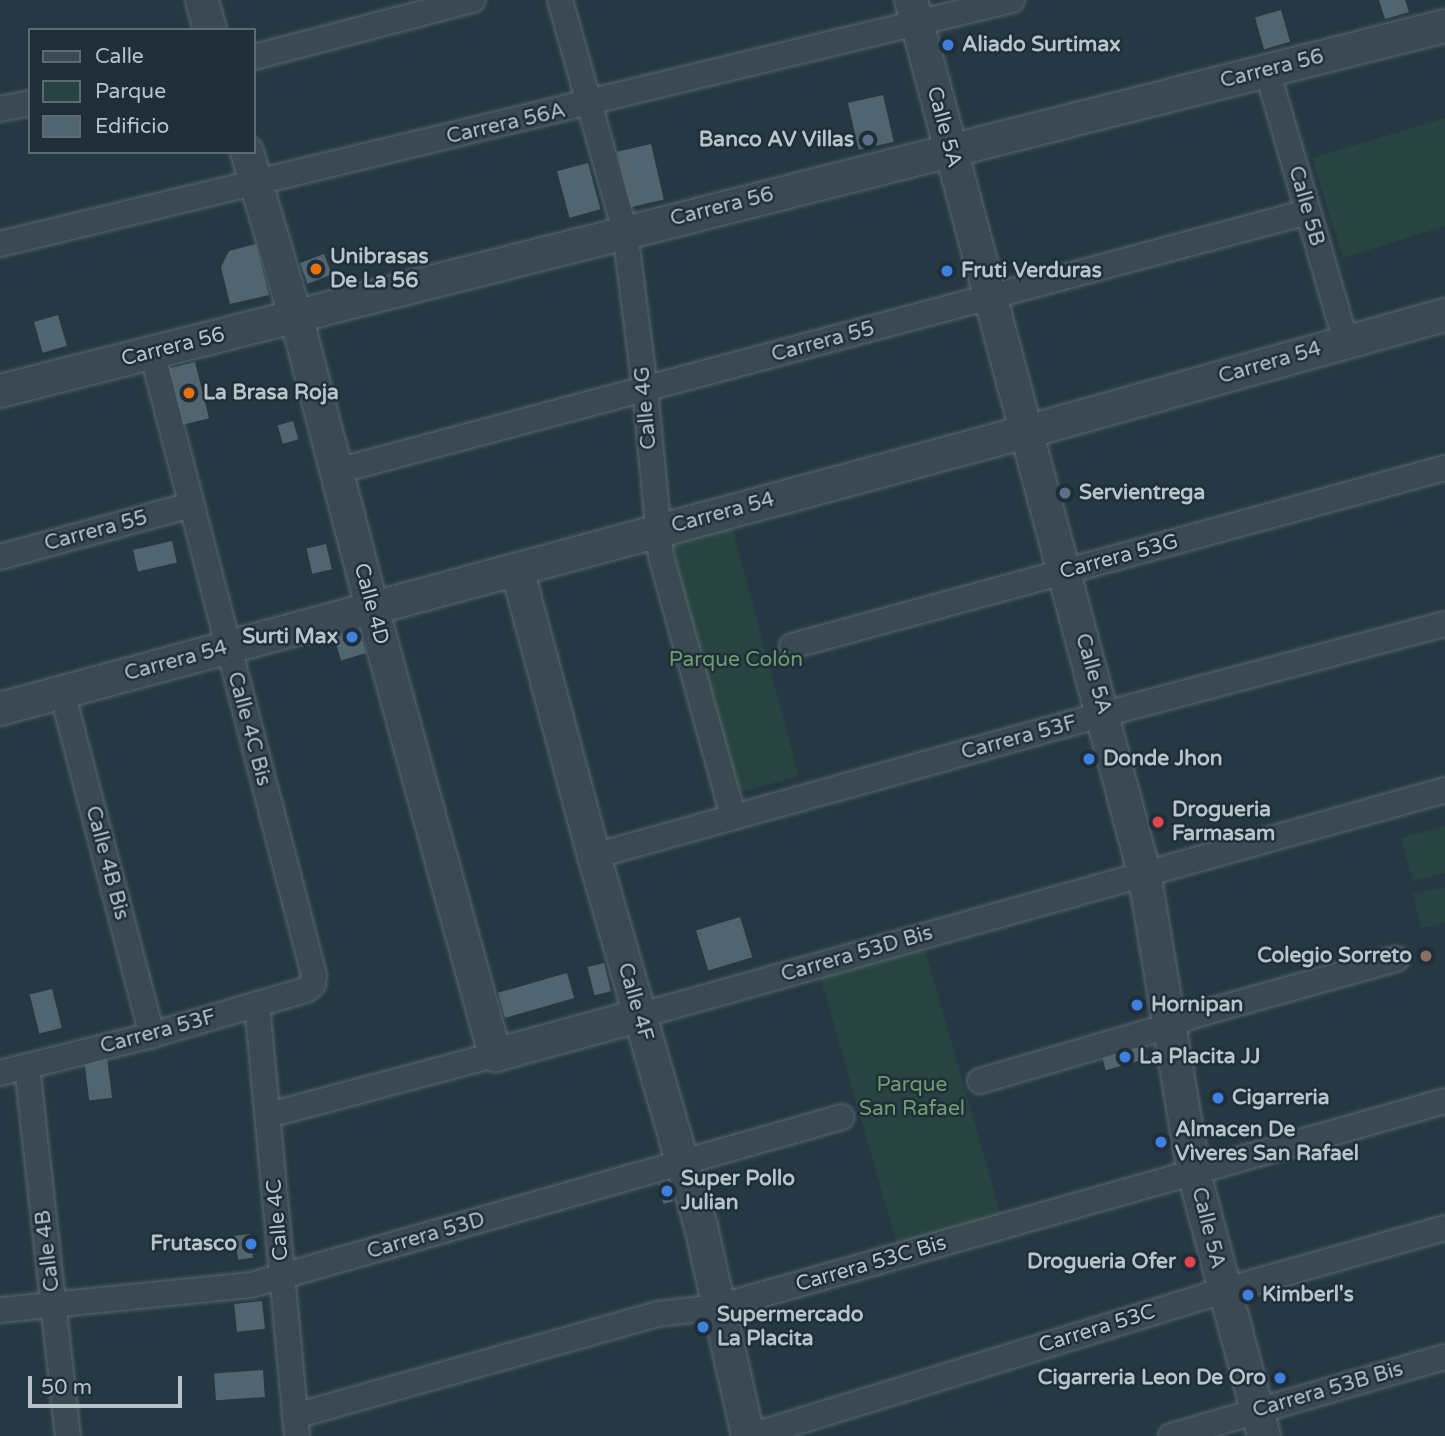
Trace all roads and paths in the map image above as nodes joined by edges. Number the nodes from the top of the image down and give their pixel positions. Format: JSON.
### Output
{"nodes":[{"id":1,"x":202,"y":0,"type":"edge"},
{"id":2,"x":473,"y":0,"type":"edge"},
{"id":3,"x":560,"y":0,"type":"edge"},
{"id":4,"x":1012,"y":0,"type":"edge"},
{"id":5,"x":914,"y":12,"type":"edge"},
{"id":6,"x":1445,"y":26,"type":"edge"},
{"id":7,"x":209,"y":28,"type":"edge"},
{"id":8,"x":256,"y":56,"type":"edge"},
{"id":9,"x":1267,"y":70,"type":"junction"},
{"id":10,"x":28,"y":103,"type":"edge"},
{"id":11,"x":589,"y":104,"type":"junction"},
{"id":12,"x":0,"y":109,"type":"edge"},
{"id":13,"x":950,"y":149,"type":"junction"},
{"id":14,"x":248,"y":154,"type":"edge"},
{"id":15,"x":257,"y":183,"type":"junction"},
{"id":16,"x":1308,"y":212,"type":"junction"},
{"id":17,"x":625,"y":232,"type":"junction"},
{"id":18,"x":0,"y":244,"type":"edge"},
{"id":19,"x":990,"y":298,"type":"junction"},
{"id":20,"x":1445,"y":314,"type":"edge"},
{"id":21,"x":296,"y":316,"type":"junction"},
{"id":22,"x":1346,"y":342,"type":"junction"},
{"id":23,"x":152,"y":352,"type":"junction"},
{"id":24,"x":645,"y":388,"type":"junction"},
{"id":25,"x":0,"y":391,"type":"edge"},
{"id":26,"x":1026,"y":431,"type":"junction"},
{"id":27,"x":1445,"y":468,"type":"edge"},
{"id":28,"x":337,"y":471,"type":"junction"},
{"id":29,"x":191,"y":505,"type":"junction"},
{"id":30,"x":657,"y":531,"type":"junction"},
{"id":31,"x":0,"y":557,"type":"edge"},
{"id":32,"x":517,"y":569,"type":"junction"},
{"id":33,"x":1065,"y":572,"type":"junction"},
{"id":34,"x":372,"y":608,"type":"junction"},
{"id":35,"x":1445,"y":624,"type":"edge"},
{"id":36,"x":792,"y":646,"type":"dead end"},
{"id":37,"x":227,"y":647,"type":"junction"},
{"id":38,"x":62,"y":692,"type":"junction"},
{"id":39,"x":0,"y":709,"type":"edge"},
{"id":40,"x":1104,"y":714,"type":"junction"},
{"id":41,"x":1445,"y":790,"type":"edge"},
{"id":42,"x":733,"y":816,"type":"junction"},
{"id":43,"x":594,"y":856,"type":"junction"},
{"id":44,"x":1144,"y":872,"type":"junction"},
{"id":45,"x":1396,"y":960,"type":"dead end"},
{"id":46,"x":313,"y":984,"type":"joint"},
{"id":47,"x":257,"y":1004,"type":"junction"},
{"id":48,"x":638,"y":1016,"type":"junction"},
{"id":49,"x":1171,"y":1025,"type":"junction"},
{"id":50,"x":152,"y":1035,"type":"junction"},
{"id":51,"x":495,"y":1055,"type":"junction"},
{"id":52,"x":27,"y":1066,"type":"junction"},
{"id":53,"x":0,"y":1073,"type":"edge"},
{"id":54,"x":980,"y":1081,"type":"dead end"},
{"id":55,"x":1445,"y":1101,"type":"edge"},
{"id":56,"x":269,"y":1115,"type":"junction"},
{"id":57,"x":842,"y":1117,"type":"dead end"},
{"id":58,"x":681,"y":1164,"type":"junction"},
{"id":59,"x":1194,"y":1173,"type":"junction"},
{"id":60,"x":1445,"y":1228,"type":"edge"},
{"id":61,"x":283,"y":1277,"type":"junction"},
{"id":62,"x":1223,"y":1291,"type":"junction"},
{"id":63,"x":54,"y":1306,"type":"junction"},
{"id":64,"x":718,"y":1307,"type":"junction"},
{"id":65,"x":0,"y":1310,"type":"edge"},
{"id":66,"x":1445,"y":1357,"type":"edge"},
{"id":67,"x":1260,"y":1423,"type":"edge"},
{"id":68,"x":296,"y":1426,"type":"edge"},
{"id":69,"x":68,"y":1436,"type":"edge"},
{"id":70,"x":749,"y":1436,"type":"edge"},
{"id":71,"x":1171,"y":1436,"type":"edge"}],
"edges":[{"from":1,"to":7,"type":"street"},
{"from":2,"to":8,"type":"street"},
{"from":3,"to":11,"type":"street","name":"Calle 4G"},
{"from":4,"to":5,"type":"street","name":"Carrera 56A"},
{"from":5,"to":11,"type":"street","name":"Carrera 56A"},
{"from":5,"to":13,"type":"street","name":"Calle 5A"},
{"from":6,"to":9,"type":"street","name":"Carrera 56"},
{"from":9,"to":13,"type":"street","name":"Carrera 56"},
{"from":9,"to":16,"type":"street","name":"Calle 5B"},
{"from":10,"to":12,"type":"street"},
{"from":11,"to":15,"type":"street","name":"Carrera 56A"},
{"from":11,"to":17,"type":"street","name":"Calle 4G"},
{"from":13,"to":17,"type":"street","name":"Carrera 56"},
{"from":13,"to":19,"type":"street","name":"Calle 5A"},
{"from":14,"to":15,"type":"street","name":"Calle 4D"},
{"from":15,"to":18,"type":"street","name":"Carrera 56A"},
{"from":15,"to":21,"type":"street","name":"Calle 4D"},
{"from":16,"to":19,"type":"street","name":"Carrera 55"},
{"from":16,"to":22,"type":"street","name":"Calle 5B"},
{"from":17,"to":21,"type":"street","name":"Carrera 56"},
{"from":17,"to":24,"type":"street","name":"Calle 4G"},
{"from":19,"to":24,"type":"street","name":"Carrera 55"},
{"from":19,"to":26,"type":"street","name":"Calle 5A"},
{"from":20,"to":22,"type":"street","name":"Carrera 54"},
{"from":21,"to":23,"type":"street","name":"Carrera 56"},
{"from":21,"to":28,"type":"street","name":"Calle 4D"},
{"from":22,"to":26,"type":"street","name":"Carrera 54"},
{"from":23,"to":25,"type":"street","name":"Carrera 56"},
{"from":23,"to":29,"type":"street","name":"Calle 4C Bis"},
{"from":24,"to":28,"type":"street","name":"Carrera 55"},
{"from":24,"to":30,"type":"street","name":"Calle 4G"},
{"from":26,"to":30,"type":"street","name":"Carrera 54"},
{"from":26,"to":33,"type":"street","name":"Calle 5A"},
{"from":27,"to":33,"type":"street","name":"Carrera 53G"},
{"from":28,"to":34,"type":"street","name":"Calle 4D"},
{"from":29,"to":31,"type":"street","name":"Carrera 55"},
{"from":29,"to":37,"type":"street","name":"Calle 4C Bis"},
{"from":30,"to":32,"type":"street","name":"Carrera 54"},
{"from":30,"to":42,"type":"street","name":"Calle 4G"},
{"from":32,"to":34,"type":"street","name":"Carrera 54"},
{"from":32,"to":43,"type":"street","name":"Calle 4F"},
{"from":33,"to":36,"type":"street","name":"Carrera 53G"},
{"from":33,"to":40,"type":"street","name":"Calle 5A"},
{"from":34,"to":37,"type":"street","name":"Carrera 54"},
{"from":34,"to":51,"type":"street","name":"Calle 4D"},
{"from":35,"to":40,"type":"street","name":"Carrera 53F"},
{"from":37,"to":38,"type":"street","name":"Carrera 54"},
{"from":37,"to":46,"type":"street","name":"Calle 4C Bis"},
{"from":38,"to":39,"type":"street","name":"Carrera 54"},
{"from":38,"to":50,"type":"street","name":"Calle 4B Bis"},
{"from":40,"to":42,"type":"street","name":"Carrera 53F"},
{"from":40,"to":44,"type":"street","name":"Calle 5A"},
{"from":41,"to":44,"type":"street","name":"Carrera 53D Bis"},
{"from":42,"to":43,"type":"street","name":"Carrera 53F"},
{"from":43,"to":48,"type":"street","name":"Calle 4F"},
{"from":44,"to":48,"type":"street","name":"Carrera 53D Bis"},
{"from":44,"to":49,"type":"street","name":"Calle 5A"},
{"from":45,"to":49,"type":"street"},
{"from":46,"to":47,"type":"street","name":"Carrera 53F"},
{"from":47,"to":50,"type":"street","name":"Carrera 53F"},
{"from":47,"to":56,"type":"street","name":"Calle 4C"},
{"from":48,"to":51,"type":"street","name":"Carrera 53D Bis"},
{"from":48,"to":58,"type":"street","name":"Calle 4F"},
{"from":49,"to":54,"type":"street"},
{"from":49,"to":59,"type":"street","name":"Calle 5A"},
{"from":50,"to":52,"type":"street","name":"Carrera 53F"},
{"from":51,"to":56,"type":"street","name":"Carrera 53D Bis"},
{"from":52,"to":53,"type":"street","name":"Carrera 53F"},
{"from":52,"to":63,"type":"street","name":"Calle 4B"},
{"from":55,"to":59,"type":"street","name":"Carrera 53C Bis"},
{"from":56,"to":61,"type":"street","name":"Calle 4C"},
{"from":57,"to":58,"type":"street","name":"Carrera 53D"},
{"from":58,"to":61,"type":"street","name":"Carrera 53D"},
{"from":58,"to":64,"type":"street","name":"Calle 4F"},
{"from":59,"to":62,"type":"street","name":"Calle 5A"},
{"from":59,"to":64,"type":"street","name":"Carrera 53C Bis"},
{"from":60,"to":62,"type":"street","name":"Carrera 53C"},
{"from":61,"to":63,"type":"street","name":"Carrera 53D"},
{"from":61,"to":68,"type":"street","name":"Calle 4C"},
{"from":62,"to":67,"type":"street","name":"Calle 5A"},
{"from":62,"to":70,"type":"street","name":"Carrera 53C"},
{"from":63,"to":65,"type":"street","name":"Carrera 53D"},
{"from":63,"to":69,"type":"street","name":"Calle 4B"},
{"from":64,"to":68,"type":"street","name":"Carrera 53C Bis"},
{"from":64,"to":70,"type":"street","name":"Calle 4F"},
{"from":66,"to":67,"type":"street","name":"Carrera 53B Bis"},
{"from":67,"to":71,"type":"street","name":"Carrera 53B Bis"}]}
